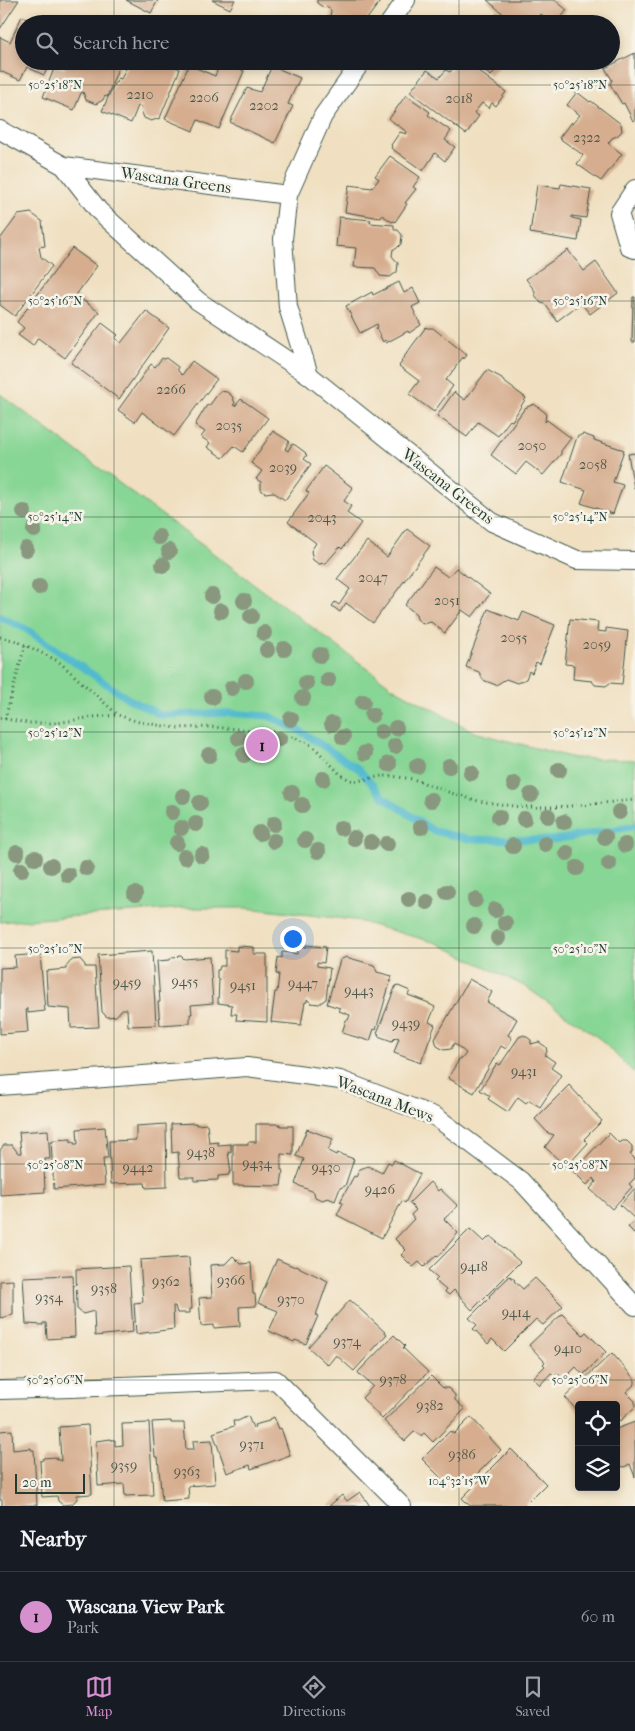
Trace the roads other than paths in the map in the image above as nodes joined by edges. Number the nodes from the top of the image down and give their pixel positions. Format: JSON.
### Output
{"nodes":[{"id":1,"x":406,"y":0,"type":"edge"},
{"id":2,"x":395,"y":15,"type":"edge"},
{"id":3,"x":356,"y":70,"type":"edge"},
{"id":4,"x":0,"y":130,"type":"edge"},
{"id":5,"x":64,"y":166,"type":"junction"},
{"id":6,"x":635,"y":190,"type":"edge"},
{"id":7,"x":288,"y":195,"type":"junction"},
{"id":8,"x":635,"y":249,"type":"edge"},
{"id":9,"x":309,"y":375,"type":"junction"},
{"id":10,"x":635,"y":561,"type":"edge"},
{"id":11,"x":0,"y":1086,"type":"edge"},
{"id":12,"x":635,"y":1306,"type":"edge"},
{"id":13,"x":0,"y":1390,"type":"edge"},
{"id":14,"x":402,"y":1506,"type":"edge"}],
"edges":[{"from":1,"to":2,"type":"street"},
{"from":3,"to":7,"type":"street"},
{"from":4,"to":5,"type":"street","name":"Wascana Greens"},
{"from":5,"to":7,"type":"street","name":"Wascana Greens"},
{"from":5,"to":9,"type":"street","name":"Wascana Greens"},
{"from":6,"to":8,"type":"street"},
{"from":7,"to":9,"type":"street"},
{"from":9,"to":10,"type":"street","name":"Wascana Greens"},
{"from":11,"to":12,"type":"street","name":"Wascana Mews"},
{"from":13,"to":14,"type":"street"}]}
